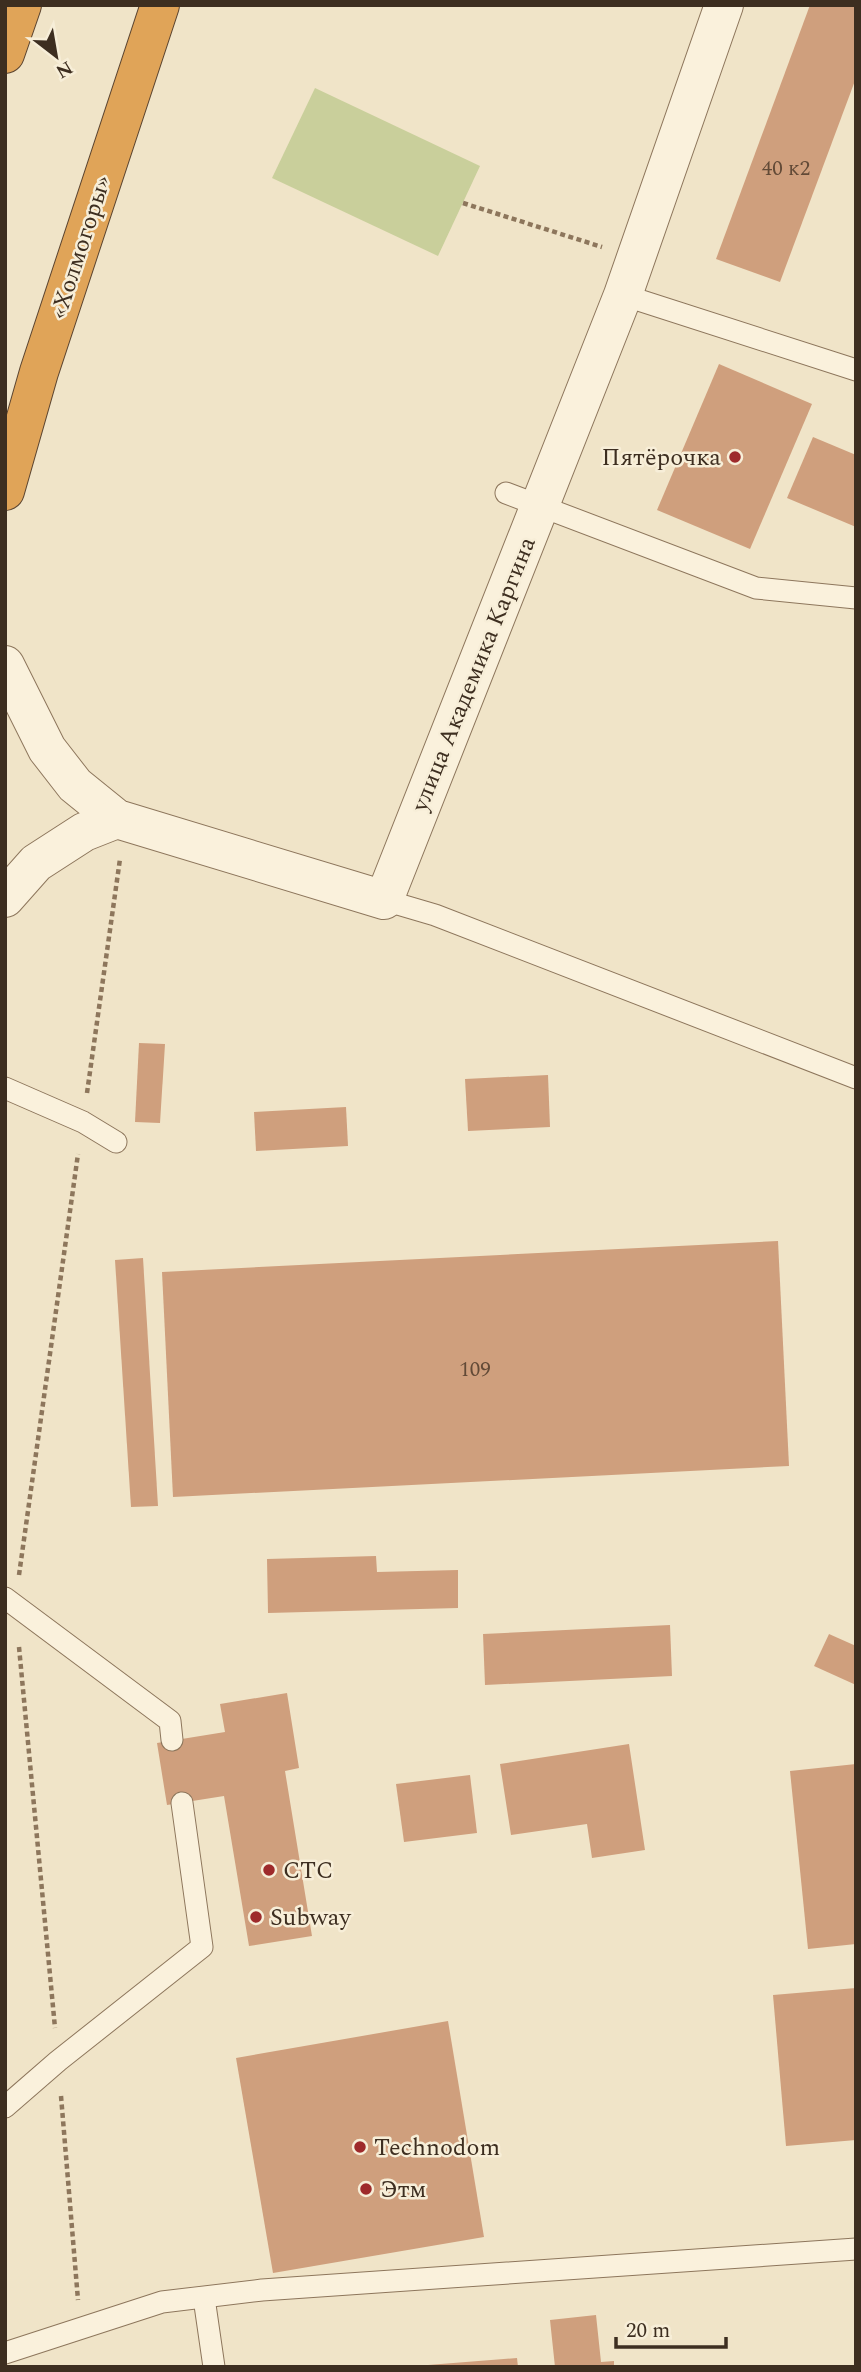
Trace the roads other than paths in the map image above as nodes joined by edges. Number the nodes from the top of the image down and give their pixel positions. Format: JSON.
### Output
{"nodes":[{"id":1,"x":22,"y":5,"type":"edge"},
{"id":2,"x":160,"y":5,"type":"edge"},
{"id":3,"x":724,"y":5,"type":"edge"},
{"id":4,"x":5,"y":54,"type":"edge"},
{"id":5,"x":623,"y":295,"type":"junction"},
{"id":6,"x":856,"y":370,"type":"edge"},
{"id":7,"x":5,"y":491,"type":"edge"},
{"id":8,"x":523,"y":498,"type":"junction"},
{"id":9,"x":856,"y":598,"type":"edge"},
{"id":10,"x":5,"y":665,"type":"edge"},
{"id":11,"x":119,"y":835,"type":"junction"},
{"id":12,"x":5,"y":898,"type":"edge"},
{"id":13,"x":384,"y":900,"type":"junction"},
{"id":14,"x":856,"y":1078,"type":"edge"},
{"id":15,"x":5,"y":1088,"type":"edge"},
{"id":16,"x":116,"y":1142,"type":"dead end"},
{"id":17,"x":10,"y":1602,"type":"edge"},
{"id":18,"x":173,"y":1740,"type":"dead end"},
{"id":19,"x":181,"y":1803,"type":"dead end"},
{"id":20,"x":5,"y":2107,"type":"edge"},
{"id":21,"x":856,"y":2249,"type":"edge"},
{"id":22,"x":204,"y":2298,"type":"junction"},
{"id":23,"x":5,"y":2353,"type":"edge"},
{"id":24,"x":214,"y":2367,"type":"edge"}],
"edges":[{"from":1,"to":4,"type":"highway"},
{"from":2,"to":7,"type":"highway","name":"«Холмогоры»"},
{"from":3,"to":5,"type":"street","name":"улица Академика Каргина"},
{"from":5,"to":6,"type":"lane"},
{"from":5,"to":8,"type":"street","name":"улица Академика Каргина"},
{"from":8,"to":9,"type":"lane"},
{"from":8,"to":13,"type":"street","name":"улица Академика Каргина"},
{"from":10,"to":11,"type":"street"},
{"from":11,"to":12,"type":"street"},
{"from":11,"to":13,"type":"street"},
{"from":13,"to":14,"type":"lane"},
{"from":15,"to":16,"type":"lane"},
{"from":17,"to":18,"type":"lane"},
{"from":19,"to":20,"type":"lane"},
{"from":21,"to":22,"type":"lane"},
{"from":22,"to":23,"type":"lane"},
{"from":22,"to":24,"type":"lane"}]}
